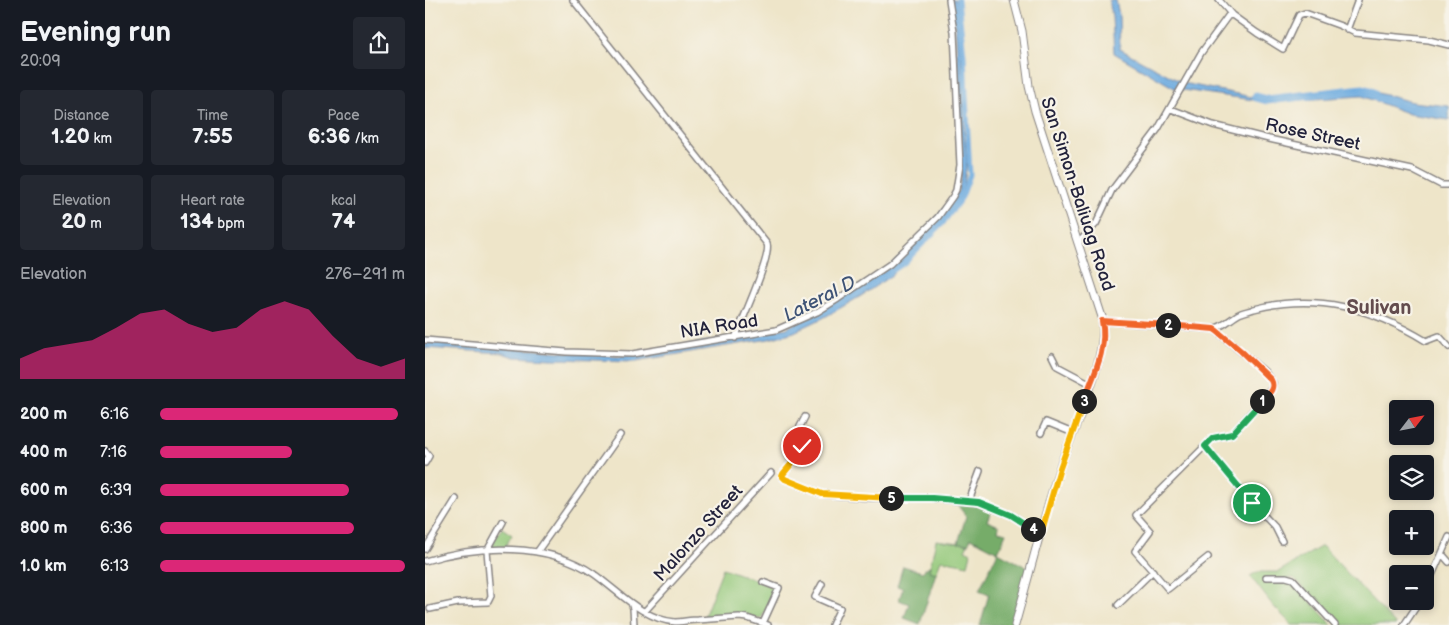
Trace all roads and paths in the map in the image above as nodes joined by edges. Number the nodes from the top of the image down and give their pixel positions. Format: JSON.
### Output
{"nodes":[{"id":1,"x":573,"y":0,"type":"edge"},
{"id":2,"x":949,"y":0,"type":"edge"},
{"id":3,"x":1015,"y":0,"type":"edge"},
{"id":4,"x":1219,"y":0,"type":"edge"},
{"id":5,"x":1358,"y":0,"type":"edge"},
{"id":6,"x":1232,"y":15,"type":"junction"},
{"id":7,"x":1347,"y":30,"type":"junction"},
{"id":8,"x":1449,"y":45,"type":"edge"},
{"id":9,"x":1171,"y":109,"type":"junction"},
{"id":10,"x":1449,"y":185,"type":"edge"},
{"id":11,"x":1078,"y":243,"type":"junction"},
{"id":12,"x":1102,"y":321,"type":"junction"},
{"id":13,"x":1214,"y":329,"type":"junction"},
{"id":14,"x":735,"y":338,"type":"junction"},
{"id":15,"x":425,"y":340,"type":"edge"},
{"id":16,"x":1449,"y":347,"type":"edge"},
{"id":17,"x":1052,"y":356,"type":"dead end"},
{"id":18,"x":1091,"y":384,"type":"junction"},
{"id":19,"x":805,"y":417,"type":"dead end"},
{"id":20,"x":1041,"y":433,"type":"dead end"},
{"id":21,"x":1073,"y":433,"type":"junction"},
{"id":22,"x":620,"y":435,"type":"dead end"},
{"id":23,"x":1205,"y":446,"type":"junction"},
{"id":24,"x":425,"y":452,"type":"edge"},
{"id":25,"x":425,"y":463,"type":"edge"},
{"id":26,"x":980,"y":471,"type":"dead end"},
{"id":27,"x":771,"y":473,"type":"dead end"},
{"id":28,"x":456,"y":499,"type":"dead end"},
{"id":29,"x":969,"y":502,"type":"junction"},
{"id":30,"x":503,"y":522,"type":"dead end"},
{"id":31,"x":1041,"y":534,"type":"junction"},
{"id":32,"x":1449,"y":537,"type":"edge"},
{"id":33,"x":1282,"y":541,"type":"dead end"},
{"id":34,"x":425,"y":549,"type":"edge"},
{"id":35,"x":487,"y":551,"type":"junction"},
{"id":36,"x":537,"y":552,"type":"junction"},
{"id":37,"x":1442,"y":554,"type":"junction"},
{"id":38,"x":1208,"y":558,"type":"dead end"},
{"id":39,"x":425,"y":561,"type":"edge"},
{"id":40,"x":1449,"y":562,"type":"edge"},
{"id":41,"x":1153,"y":571,"type":"junction"},
{"id":42,"x":1434,"y":571,"type":"edge"},
{"id":43,"x":1266,"y":577,"type":"dead end"},
{"id":44,"x":763,"y":582,"type":"dead end"},
{"id":45,"x":821,"y":584,"type":"dead end"},
{"id":46,"x":631,"y":602,"type":"junction"},
{"id":47,"x":1118,"y":605,"type":"dead end"},
{"id":48,"x":430,"y":609,"type":"dead end"},
{"id":49,"x":1414,"y":610,"type":"edge"},
{"id":50,"x":645,"y":611,"type":"junction"},
{"id":51,"x":765,"y":624,"type":"edge"},
{"id":52,"x":633,"y":625,"type":"edge"},
{"id":53,"x":833,"y":625,"type":"edge"},
{"id":54,"x":1015,"y":625,"type":"edge"},
{"id":55,"x":1335,"y":625,"type":"edge"},
{"id":56,"x":1405,"y":625,"type":"edge"}],
"edges":[{"from":1,"to":14,"type":"street"},
{"from":2,"to":14,"type":"street","name":"NIA Road"},
{"from":3,"to":11,"type":"main road","name":"San Simon-Baliuag Road"},
{"from":4,"to":6,"type":"street"},
{"from":5,"to":7,"type":"street"},
{"from":6,"to":7,"type":"street"},
{"from":6,"to":9,"type":"street"},
{"from":7,"to":8,"type":"street"},
{"from":9,"to":10,"type":"street","name":"Rose Street"},
{"from":9,"to":11,"type":"street"},
{"from":11,"to":12,"type":"main road","name":"San Simon-Baliuag Road"},
{"from":12,"to":13,"type":"street"},
{"from":12,"to":18,"type":"main road","name":"San Simon-Baliuag Road"},
{"from":13,"to":16,"type":"street"},
{"from":13,"to":23,"type":"street"},
{"from":14,"to":15,"type":"street","name":"NIA Road"},
{"from":17,"to":18,"type":"street"},
{"from":18,"to":21,"type":"main road","name":"San Simon-Baliuag Road"},
{"from":19,"to":29,"type":"street"},
{"from":20,"to":21,"type":"street"},
{"from":21,"to":31,"type":"main road","name":"San Simon-Baliuag Road"},
{"from":22,"to":36,"type":"street"},
{"from":23,"to":33,"type":"street"},
{"from":23,"to":41,"type":"street"},
{"from":24,"to":25,"type":"street"},
{"from":26,"to":29,"type":"street"},
{"from":27,"to":50,"type":"street","name":"Malonzo Street"},
{"from":28,"to":34,"type":"street"},
{"from":29,"to":31,"type":"street"},
{"from":30,"to":35,"type":"street"},
{"from":31,"to":54,"type":"main road","name":"San Simon-Baliuag Road"},
{"from":32,"to":37,"type":"street"},
{"from":35,"to":36,"type":"street"},
{"from":35,"to":39,"type":"street"},
{"from":35,"to":48,"type":"street"},
{"from":36,"to":46,"type":"street"},
{"from":37,"to":40,"type":"street"},
{"from":37,"to":42,"type":"street"},
{"from":38,"to":41,"type":"street"},
{"from":41,"to":47,"type":"street"},
{"from":43,"to":55,"type":"street"},
{"from":44,"to":51,"type":"street"},
{"from":45,"to":53,"type":"street"},
{"from":46,"to":50,"type":"street"},
{"from":46,"to":52,"type":"street"},
{"from":49,"to":56,"type":"street"},
{"from":50,"to":51,"type":"street"}]}
